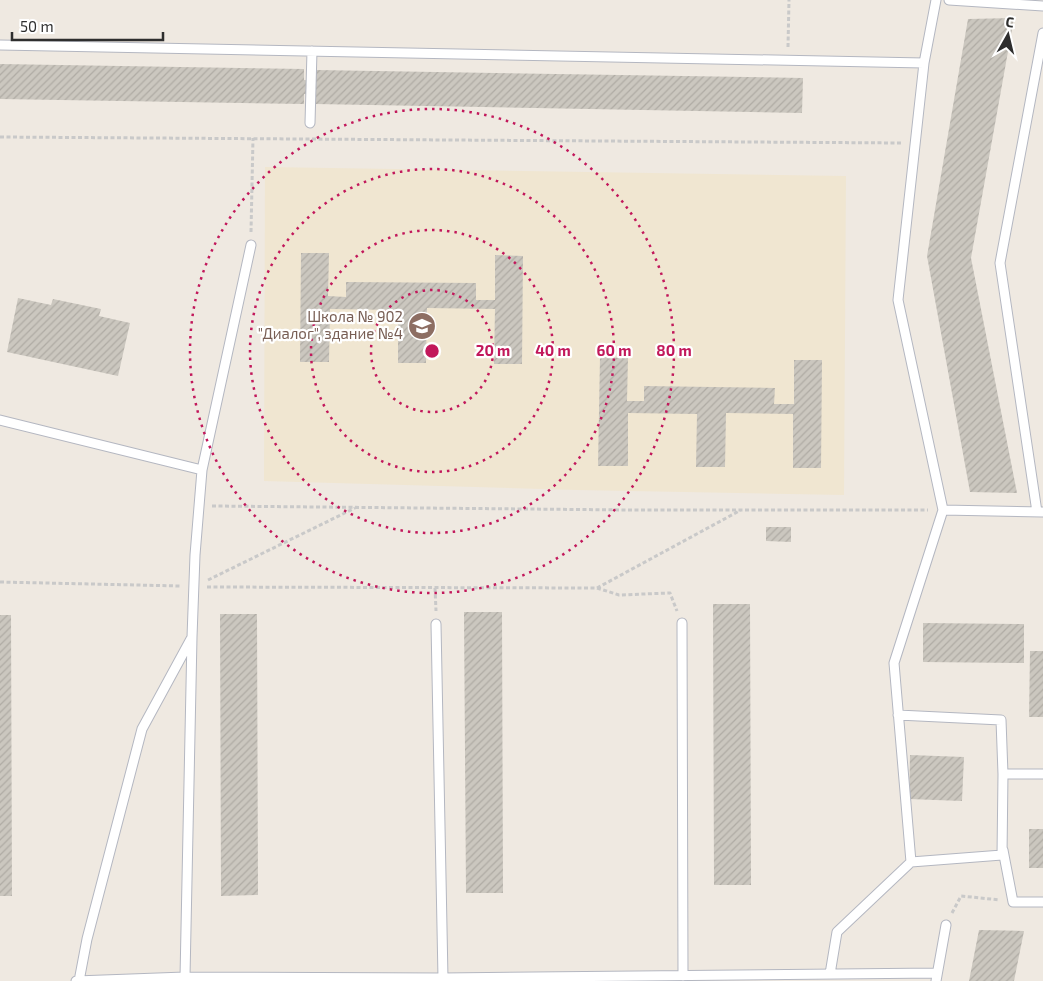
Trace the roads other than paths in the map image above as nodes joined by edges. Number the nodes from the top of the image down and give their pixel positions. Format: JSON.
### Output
{"nodes":[{"id":1,"x":936,"y":0,"type":"edge"},
{"id":2,"x":950,"y":0,"type":"edge"},
{"id":3,"x":1043,"y":6,"type":"edge"},
{"id":4,"x":1043,"y":33,"type":"edge"},
{"id":5,"x":0,"y":45,"type":"edge"},
{"id":6,"x":312,"y":51,"type":"junction"},
{"id":7,"x":924,"y":63,"type":"junction"},
{"id":8,"x":310,"y":123,"type":"dead end"},
{"id":9,"x":251,"y":245,"type":"road end"},
{"id":10,"x":0,"y":420,"type":"edge"},
{"id":11,"x":202,"y":470,"type":"junction"},
{"id":12,"x":943,"y":510,"type":"junction"},
{"id":13,"x":1040,"y":512,"type":"edge"},
{"id":14,"x":682,"y":623,"type":"road end"},
{"id":15,"x":436,"y":624,"type":"road end"},
{"id":16,"x":192,"y":637,"type":"junction"},
{"id":17,"x":898,"y":715,"type":"junction"},
{"id":18,"x":1003,"y":774,"type":"junction"},
{"id":19,"x":1043,"y":774,"type":"edge"},
{"id":20,"x":1002,"y":847,"type":"junction"},
{"id":21,"x":911,"y":862,"type":"junction"},
{"id":22,"x":1043,"y":902,"type":"edge"},
{"id":23,"x":946,"y":925,"type":"road end"},
{"id":24,"x":830,"y":974,"type":"junction"},
{"id":25,"x":683,"y":976,"type":"junction"},
{"id":26,"x":185,"y":977,"type":"junction"},
{"id":27,"x":936,"y":977,"type":"edge"},
{"id":28,"x":443,"y":978,"type":"junction"},
{"id":29,"x":78,"y":981,"type":"edge"}],
"edges":[{"from":1,"to":7,"type":"lane"},
{"from":2,"to":3,"type":"lane"},
{"from":4,"to":13,"type":"lane"},
{"from":5,"to":6,"type":"lane"},
{"from":6,"to":7,"type":"lane"},
{"from":6,"to":8,"type":"lane"},
{"from":7,"to":12,"type":"lane"},
{"from":9,"to":11,"type":"lane"},
{"from":10,"to":11,"type":"lane"},
{"from":11,"to":16,"type":"lane"},
{"from":12,"to":13,"type":"lane"},
{"from":12,"to":17,"type":"lane"},
{"from":14,"to":25,"type":"lane"},
{"from":15,"to":28,"type":"lane"},
{"from":16,"to":26,"type":"lane"},
{"from":16,"to":29,"type":"lane"},
{"from":17,"to":18,"type":"lane"},
{"from":17,"to":21,"type":"lane"},
{"from":18,"to":19,"type":"lane"},
{"from":18,"to":20,"type":"lane"},
{"from":20,"to":21,"type":"lane"},
{"from":20,"to":22,"type":"lane"},
{"from":21,"to":24,"type":"lane"},
{"from":23,"to":27,"type":"lane"},
{"from":24,"to":25,"type":"lane"},
{"from":24,"to":27,"type":"lane"},
{"from":25,"to":28,"type":"lane"},
{"from":26,"to":28,"type":"lane"},
{"from":26,"to":29,"type":"lane"}]}
